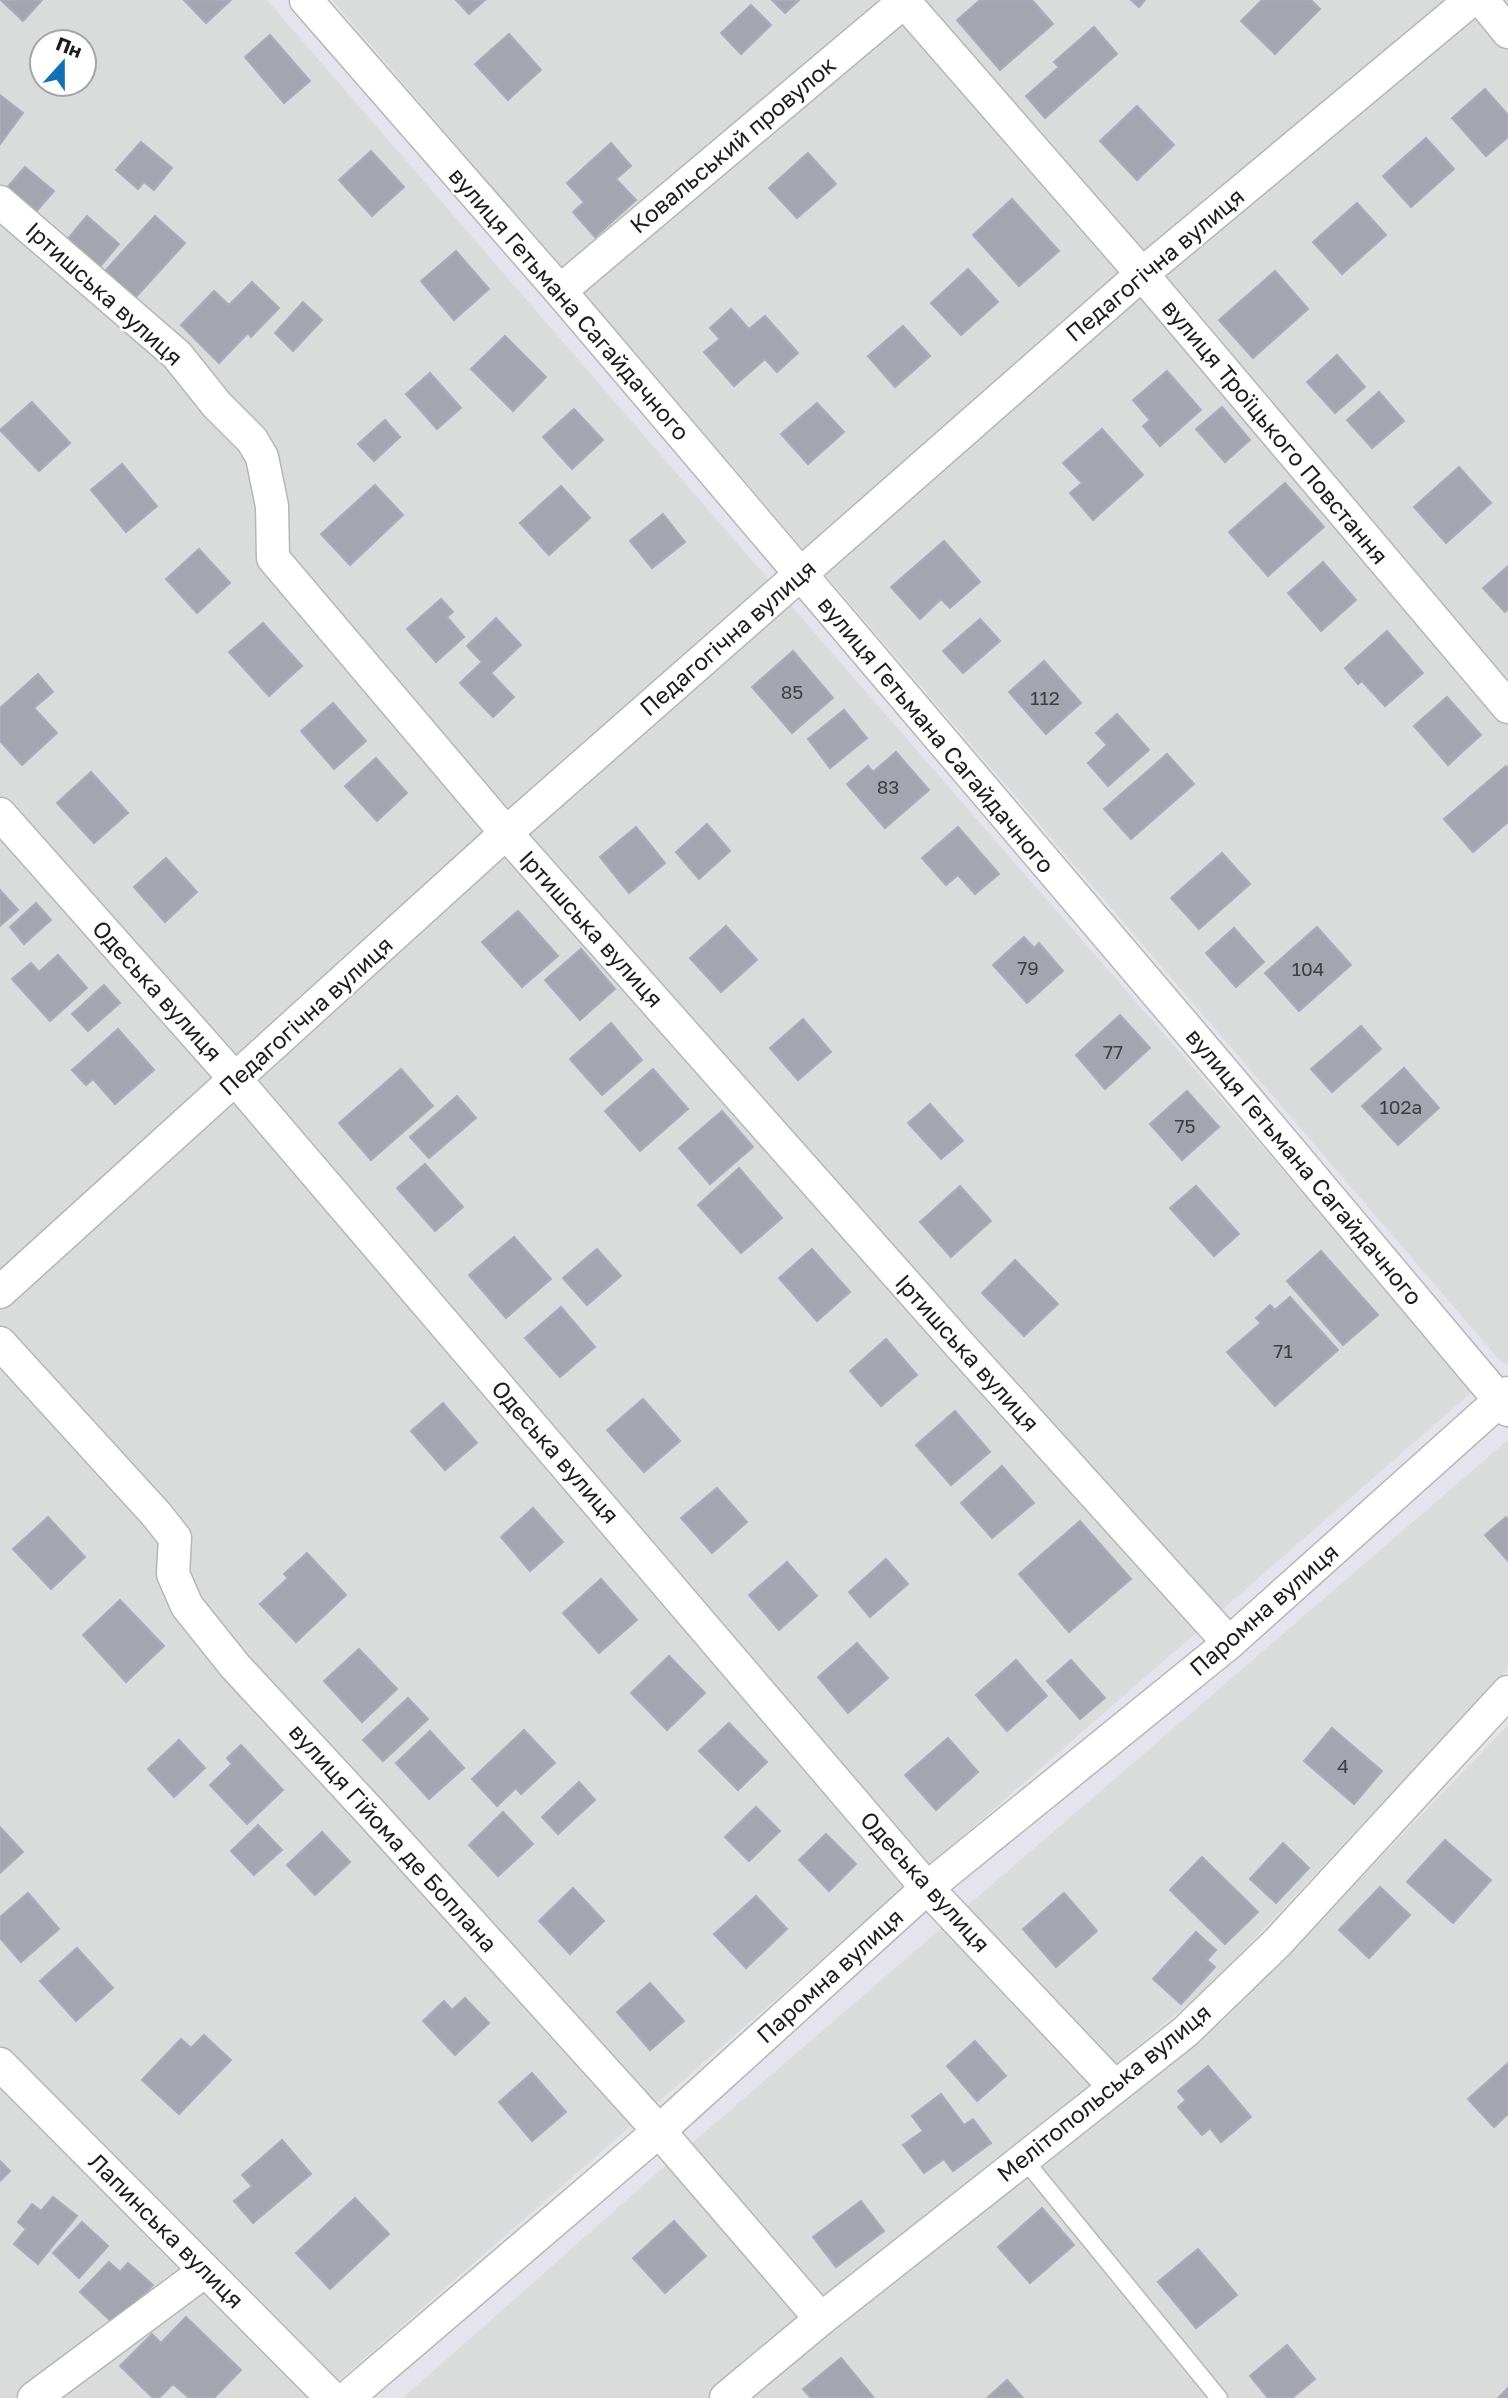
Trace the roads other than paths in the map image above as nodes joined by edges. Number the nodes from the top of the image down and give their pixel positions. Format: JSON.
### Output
{"nodes":[{"id":1,"x":306,"y":0,"type":"edge"},
{"id":2,"x":1471,"y":0,"type":"edge"},
{"id":3,"x":1482,"y":0,"type":"edge"},
{"id":4,"x":905,"y":1,"type":"edge"},
{"id":5,"x":1508,"y":32,"type":"edge"},
{"id":6,"x":0,"y":202,"type":"edge"},
{"id":7,"x":1142,"y":274,"type":"junction"},
{"id":8,"x":560,"y":291,"type":"junction"},
{"id":9,"x":800,"y":575,"type":"junction"},
{"id":10,"x":1508,"y":707,"type":"edge"},
{"id":11,"x":0,"y":814,"type":"edge"},
{"id":12,"x":506,"y":833,"type":"junction"},
{"id":13,"x":236,"y":1080,"type":"junction"},
{"id":14,"x":0,"y":1292,"type":"edge"},
{"id":15,"x":0,"y":1343,"type":"edge"},
{"id":16,"x":1505,"y":1401,"type":"edge"},
{"id":17,"x":1229,"y":1643,"type":"junction"},
{"id":18,"x":1508,"y":1692,"type":"edge"},
{"id":19,"x":927,"y":1888,"type":"junction"},
{"id":20,"x":0,"y":2064,"type":"edge"},
{"id":21,"x":1114,"y":2086,"type":"junction"},
{"id":22,"x":659,"y":2131,"type":"junction"},
{"id":23,"x":1023,"y":2158,"type":"junction"},
{"id":24,"x":205,"y":2271,"type":"junction"},
{"id":25,"x":821,"y":2319,"type":"junction"},
{"id":26,"x":34,"y":2398,"type":"edge"},
{"id":27,"x":332,"y":2398,"type":"edge"},
{"id":28,"x":347,"y":2398,"type":"edge"},
{"id":29,"x":726,"y":2398,"type":"edge"},
{"id":30,"x":1219,"y":2398,"type":"edge"}],
"edges":[{"from":1,"to":8,"type":"street","name":"вулиця Гетьмана Сагайдачного"},
{"from":2,"to":7,"type":"street","name":"Педагогічна вулиця"},
{"from":3,"to":5,"type":"street"},
{"from":4,"to":7,"type":"street","name":"вулиця Троїцького Повстання"},
{"from":4,"to":8,"type":"street","name":"Ковальський провулок"},
{"from":6,"to":12,"type":"street","name":"Іртишська вулиця"},
{"from":7,"to":9,"type":"street","name":"Педагогічна вулиця"},
{"from":7,"to":10,"type":"street","name":"вулиця Троїцького Повстання"},
{"from":8,"to":9,"type":"street","name":"вулиця Гетьмана Сагайдачного"},
{"from":9,"to":12,"type":"street","name":"Педагогічна вулиця"},
{"from":9,"to":16,"type":"street","name":"вулиця Гетьмана Сагайдачного"},
{"from":11,"to":13,"type":"street","name":"Одеська вулиця"},
{"from":12,"to":13,"type":"street","name":"Педагогічна вулиця"},
{"from":12,"to":17,"type":"street","name":"Іртишська вулиця"},
{"from":13,"to":14,"type":"street","name":"Педагогічна вулиця"},
{"from":13,"to":19,"type":"street","name":"Одеська вулиця"},
{"from":15,"to":22,"type":"street","name":"вулиця Гійома де Боплана"},
{"from":16,"to":17,"type":"street","name":"Паромна вулиця"},
{"from":17,"to":19,"type":"street","name":"Паромна вулиця"},
{"from":18,"to":21,"type":"street","name":"Мелітопольська вулиця"},
{"from":19,"to":21,"type":"street","name":"Одеська вулиця"},
{"from":19,"to":22,"type":"street","name":"Паромна вулиця"},
{"from":20,"to":24,"type":"street","name":"Лапинська вулиця"},
{"from":21,"to":23,"type":"street","name":"Мелітопольська вулиця"},
{"from":22,"to":25,"type":"street","name":"вулиця Гійома де Боплана"},
{"from":22,"to":28,"type":"street","name":"Паромна вулиця"},
{"from":23,"to":25,"type":"street","name":"Мелітопольська вулиця"},
{"from":23,"to":30,"type":"lane"},
{"from":24,"to":26,"type":"street"},
{"from":24,"to":27,"type":"street","name":"Лапинська вулиця"},
{"from":25,"to":29,"type":"street","name":"Мелітопольська вулиця"}]}
